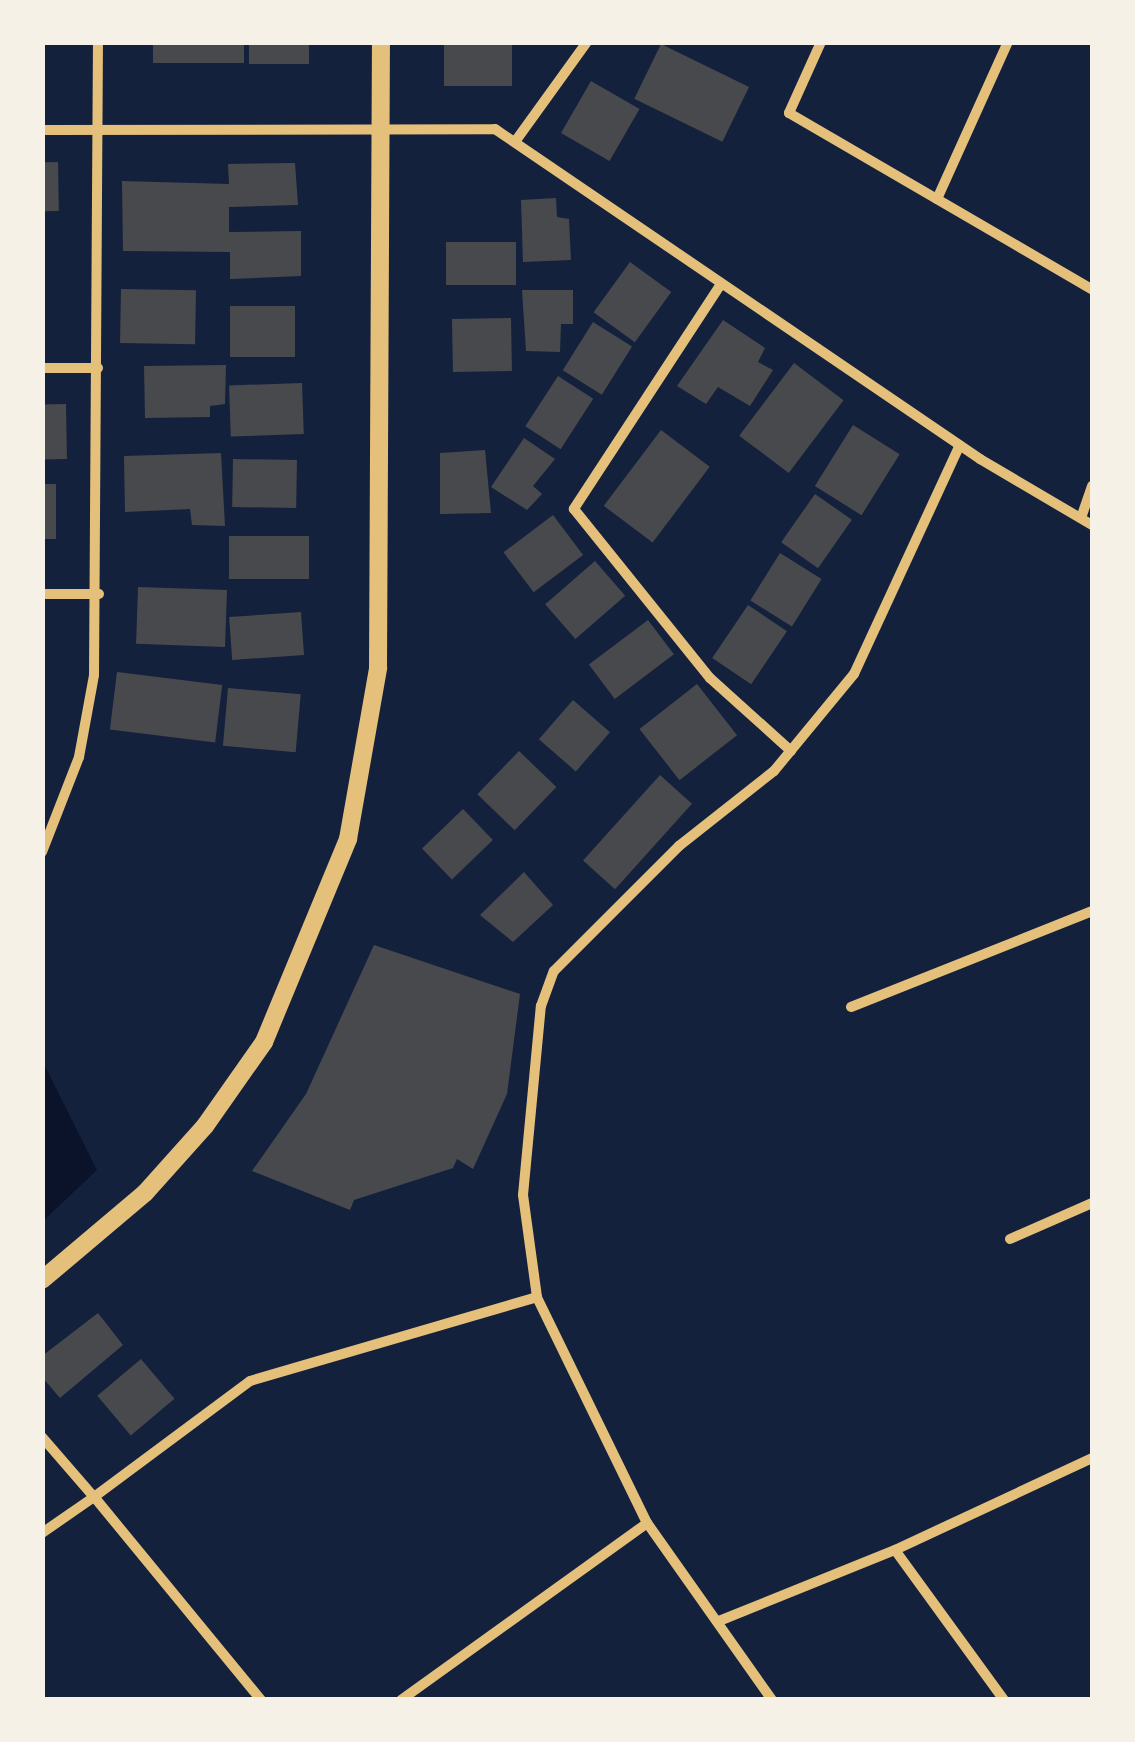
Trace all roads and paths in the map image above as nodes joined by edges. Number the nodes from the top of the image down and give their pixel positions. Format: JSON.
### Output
{"nodes":[{"id":1,"x":98,"y":42,"type":"edge"},
{"id":2,"x":381,"y":42,"type":"edge"},
{"id":3,"x":587,"y":42,"type":"edge"},
{"id":4,"x":820,"y":42,"type":"edge"},
{"id":5,"x":1008,"y":42,"type":"edge"},
{"id":6,"x":42,"y":130,"type":"edge"},
{"id":7,"x":98,"y":130,"type":"junction"},
{"id":8,"x":382,"y":130,"type":"junction"},
{"id":9,"x":518,"y":139,"type":"junction"},
{"id":10,"x":937,"y":199,"type":"junction"},
{"id":11,"x":720,"y":284,"type":"junction"},
{"id":12,"x":1092,"y":290,"type":"edge"},
{"id":13,"x":42,"y":368,"type":"edge"},
{"id":14,"x":98,"y":368,"type":"junction"},
{"id":15,"x":960,"y":445,"type":"junction"},
{"id":16,"x":1092,"y":486,"type":"edge"},
{"id":17,"x":1081,"y":518,"type":"junction"},
{"id":18,"x":1092,"y":524,"type":"edge"},
{"id":19,"x":42,"y":594,"type":"edge"},
{"id":20,"x":99,"y":594,"type":"junction"},
{"id":21,"x":791,"y":751,"type":"junction"},
{"id":22,"x":42,"y":852,"type":"edge"},
{"id":23,"x":1092,"y":911,"type":"edge"},
{"id":24,"x":851,"y":1007,"type":"dead end"},
{"id":25,"x":1092,"y":1203,"type":"edge"},
{"id":26,"x":1010,"y":1240,"type":"dead end"},
{"id":27,"x":42,"y":1280,"type":"edge"},
{"id":28,"x":537,"y":1297,"type":"junction"},
{"id":29,"x":42,"y":1437,"type":"edge"},
{"id":30,"x":1092,"y":1458,"type":"edge"},
{"id":31,"x":94,"y":1497,"type":"junction"},
{"id":32,"x":647,"y":1523,"type":"junction"},
{"id":33,"x":42,"y":1533,"type":"edge"},
{"id":34,"x":894,"y":1550,"type":"junction"},
{"id":35,"x":719,"y":1621,"type":"junction"},
{"id":36,"x":261,"y":1700,"type":"edge"},
{"id":37,"x":401,"y":1700,"type":"edge"},
{"id":38,"x":772,"y":1700,"type":"edge"},
{"id":39,"x":1004,"y":1700,"type":"edge"}],
"edges":[{"from":1,"to":7,"type":"street"},
{"from":2,"to":8,"type":"street"},
{"from":3,"to":9,"type":"street"},
{"from":4,"to":10,"type":"street"},
{"from":5,"to":10,"type":"street"},
{"from":6,"to":7,"type":"street"},
{"from":7,"to":8,"type":"street"},
{"from":7,"to":14,"type":"street"},
{"from":8,"to":9,"type":"street"},
{"from":8,"to":27,"type":"street"},
{"from":9,"to":11,"type":"street"},
{"from":10,"to":12,"type":"street"},
{"from":11,"to":15,"type":"street"},
{"from":11,"to":21,"type":"street"},
{"from":13,"to":14,"type":"street"},
{"from":14,"to":20,"type":"street"},
{"from":15,"to":17,"type":"street"},
{"from":15,"to":21,"type":"street"},
{"from":16,"to":17,"type":"street"},
{"from":17,"to":18,"type":"street"},
{"from":19,"to":20,"type":"street"},
{"from":20,"to":22,"type":"street"},
{"from":21,"to":28,"type":"street"},
{"from":23,"to":24,"type":"street"},
{"from":25,"to":26,"type":"street"},
{"from":28,"to":31,"type":"street"},
{"from":28,"to":32,"type":"street"},
{"from":29,"to":31,"type":"street"},
{"from":30,"to":34,"type":"street"},
{"from":31,"to":33,"type":"street"},
{"from":31,"to":36,"type":"street"},
{"from":32,"to":35,"type":"street"},
{"from":32,"to":37,"type":"street"},
{"from":34,"to":35,"type":"street"},
{"from":34,"to":39,"type":"street"},
{"from":35,"to":38,"type":"street"}]}
